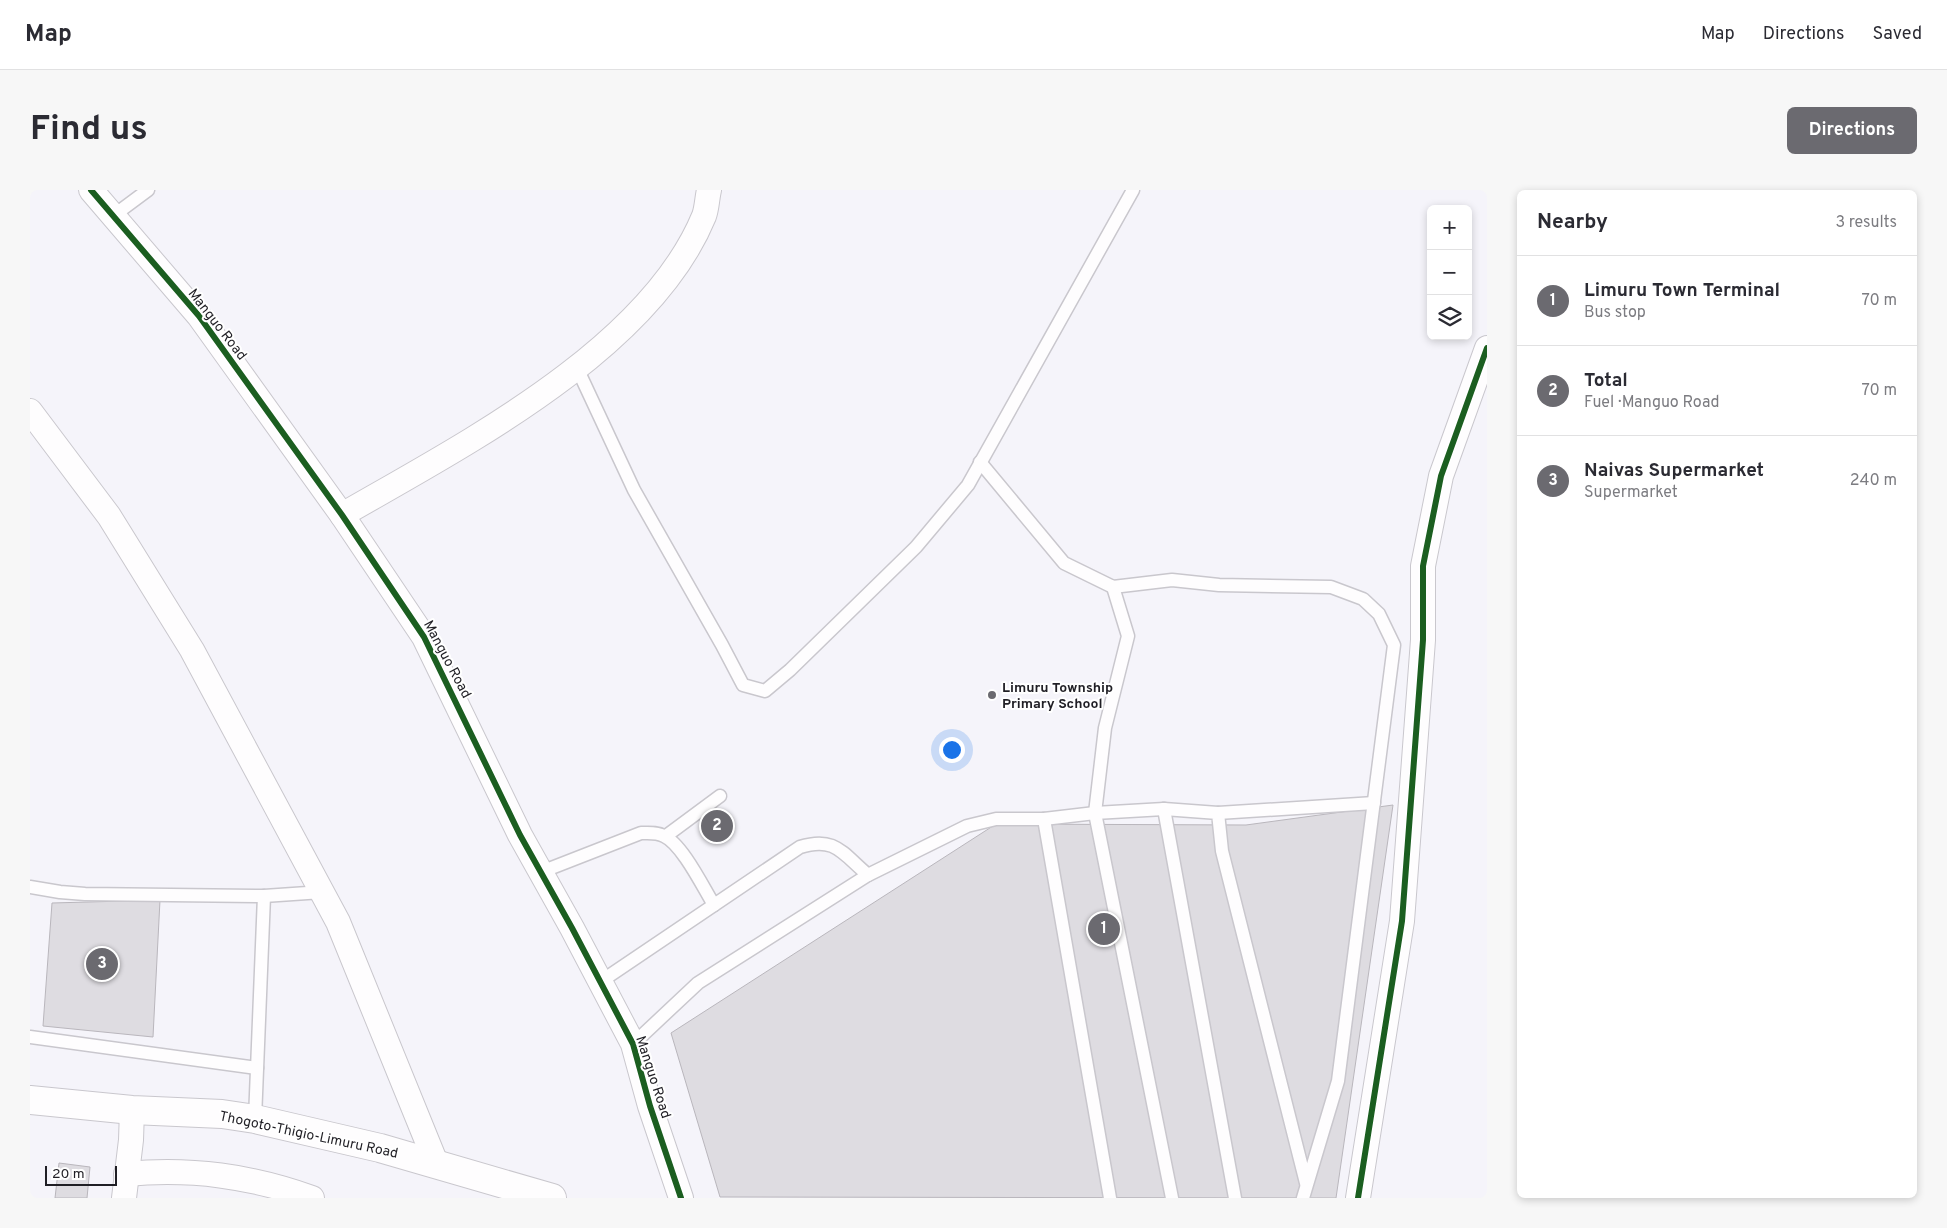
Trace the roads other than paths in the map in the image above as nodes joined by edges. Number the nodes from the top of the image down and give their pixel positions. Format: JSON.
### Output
{"nodes":[{"id":1,"x":91,"y":190,"type":"edge"},
{"id":2,"x":148,"y":190,"type":"edge"},
{"id":3,"x":708,"y":190,"type":"edge"},
{"id":4,"x":1133,"y":190,"type":"edge"},
{"id":5,"x":113,"y":216,"type":"junction"},
{"id":6,"x":1487,"y":348,"type":"edge"},
{"id":7,"x":577,"y":368,"type":"junction"},
{"id":8,"x":30,"y":411,"type":"edge"},
{"id":9,"x":980,"y":462,"type":"junction"},
{"id":10,"x":342,"y":515,"type":"junction"},
{"id":11,"x":1113,"y":587,"type":"junction"},
{"id":12,"x":720,"y":796,"type":"dead end"},
{"id":13,"x":1374,"y":803,"type":"junction"},
{"id":14,"x":1164,"y":808,"type":"junction"},
{"id":15,"x":1095,"y":813,"type":"junction"},
{"id":16,"x":1218,"y":813,"type":"junction"},
{"id":17,"x":1044,"y":819,"type":"junction"},
{"id":18,"x":666,"y":836,"type":"junction"},
{"id":19,"x":541,"y":872,"type":"junction"},
{"id":20,"x":868,"y":874,"type":"junction"},
{"id":21,"x":30,"y":886,"type":"edge"},
{"id":22,"x":322,"y":892,"type":"junction"},
{"id":23,"x":264,"y":896,"type":"junction"},
{"id":24,"x":714,"y":905,"type":"junction"},
{"id":25,"x":600,"y":982,"type":"junction"},
{"id":26,"x":30,"y":1037,"type":"edge"},
{"id":27,"x":632,"y":1044,"type":"junction"},
{"id":28,"x":257,"y":1068,"type":"junction"},
{"id":29,"x":30,"y":1100,"type":"edge"},
{"id":30,"x":132,"y":1110,"type":"junction"},
{"id":31,"x":255,"y":1119,"type":"junction"},
{"id":32,"x":436,"y":1163,"type":"junction"},
{"id":33,"x":126,"y":1174,"type":"junction"},
{"id":34,"x":1306,"y":1183,"type":"junction"},
{"id":35,"x":124,"y":1198,"type":"edge"},
{"id":36,"x":312,"y":1198,"type":"edge"},
{"id":37,"x":552,"y":1198,"type":"edge"},
{"id":38,"x":681,"y":1198,"type":"edge"},
{"id":39,"x":1110,"y":1198,"type":"edge"},
{"id":40,"x":1172,"y":1198,"type":"edge"},
{"id":41,"x":1235,"y":1198,"type":"edge"},
{"id":42,"x":1303,"y":1198,"type":"edge"},
{"id":43,"x":1358,"y":1198,"type":"edge"}],
"edges":[{"from":1,"to":5,"type":"street","name":"Manguo Road"},
{"from":2,"to":5,"type":"lane"},
{"from":3,"to":7,"type":"street"},
{"from":4,"to":9,"type":"lane"},
{"from":5,"to":10,"type":"street","name":"Manguo Road"},
{"from":6,"to":43,"type":"street"},
{"from":7,"to":9,"type":"lane"},
{"from":7,"to":10,"type":"street"},
{"from":8,"to":22,"type":"street"},
{"from":9,"to":11,"type":"lane"},
{"from":10,"to":19,"type":"street","name":"Manguo Road"},
{"from":11,"to":13,"type":"lane"},
{"from":11,"to":15,"type":"lane"},
{"from":12,"to":18,"type":"lane"},
{"from":13,"to":16,"type":"lane"},
{"from":13,"to":34,"type":"lane"},
{"from":14,"to":15,"type":"lane"},
{"from":14,"to":16,"type":"lane"},
{"from":14,"to":41,"type":"lane"},
{"from":15,"to":17,"type":"lane"},
{"from":15,"to":40,"type":"lane"},
{"from":16,"to":34,"type":"lane"},
{"from":17,"to":20,"type":"lane"},
{"from":17,"to":39,"type":"lane"},
{"from":18,"to":19,"type":"lane"},
{"from":18,"to":24,"type":"lane"},
{"from":19,"to":25,"type":"street","name":"Manguo Road"},
{"from":20,"to":24,"type":"lane"},
{"from":20,"to":27,"type":"lane"},
{"from":21,"to":23,"type":"lane"},
{"from":22,"to":23,"type":"lane"},
{"from":22,"to":32,"type":"street"},
{"from":23,"to":28,"type":"lane"},
{"from":24,"to":25,"type":"lane"},
{"from":25,"to":27,"type":"street","name":"Manguo Road"},
{"from":26,"to":28,"type":"lane"},
{"from":27,"to":38,"type":"street","name":"Manguo Road"},
{"from":28,"to":31,"type":"lane"},
{"from":29,"to":30,"type":"highway","name":"Thogoto-Thigio-Limuru Road"},
{"from":30,"to":31,"type":"highway","name":"Thogoto-Thigio-Limuru Road"},
{"from":30,"to":33,"type":"street"},
{"from":31,"to":32,"type":"highway","name":"Thogoto-Thigio-Limuru Road"},
{"from":32,"to":37,"type":"highway","name":"Thogoto-Thigio-Limuru Road"},
{"from":33,"to":35,"type":"street"},
{"from":33,"to":36,"type":"street"},
{"from":34,"to":42,"type":"lane"}]}
